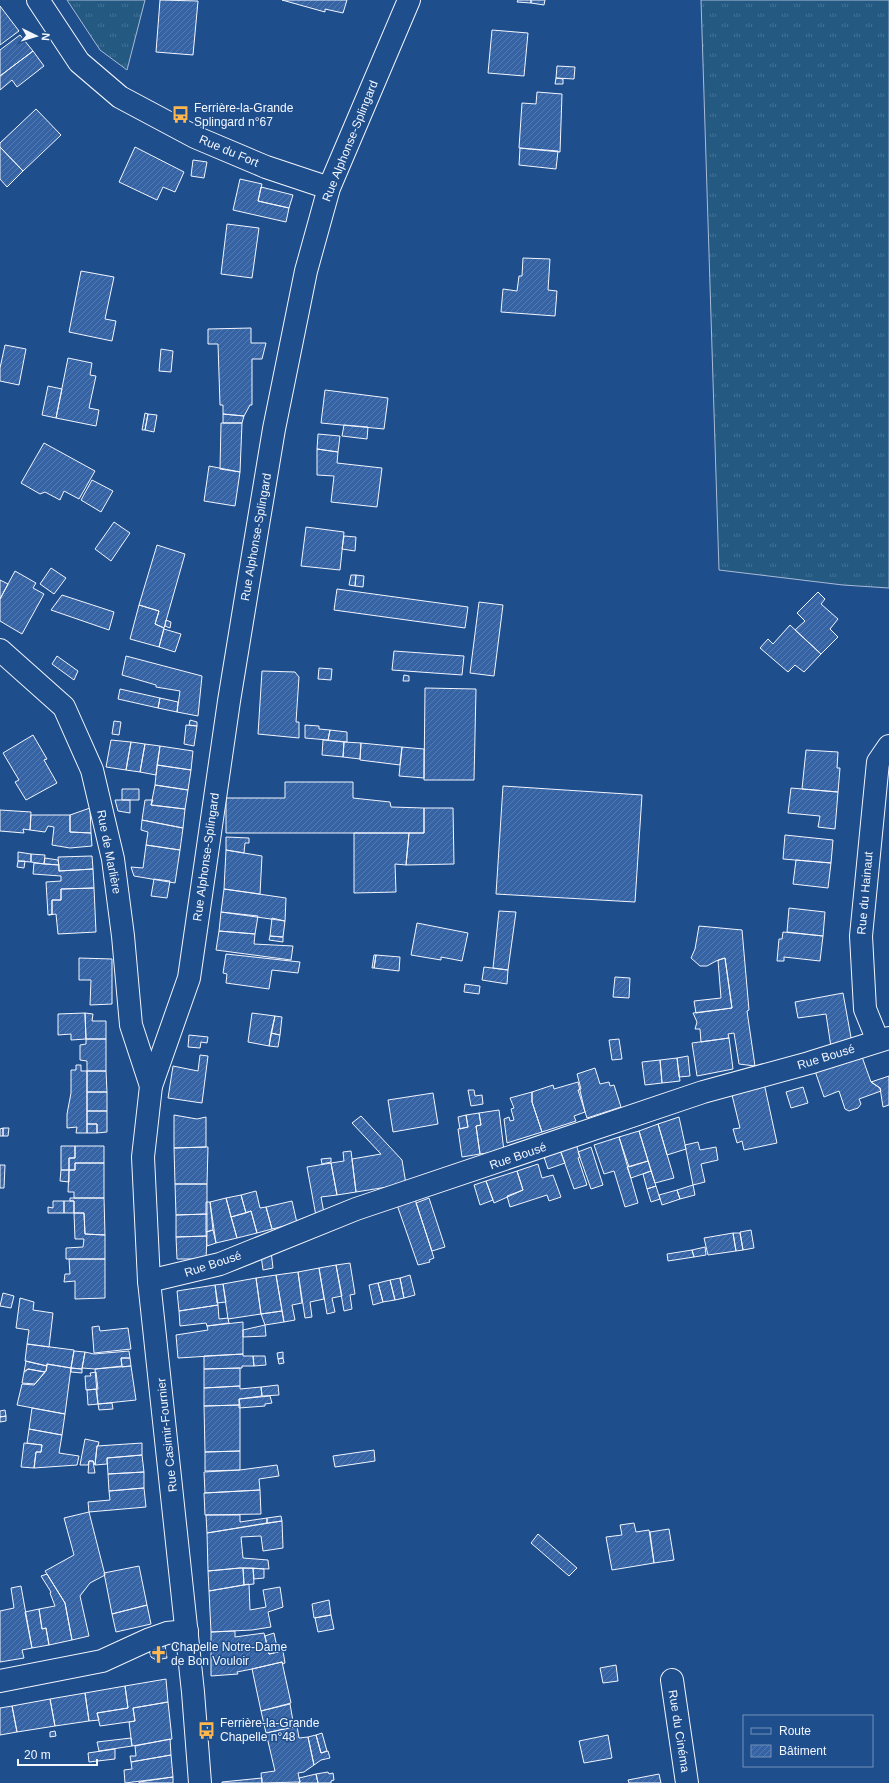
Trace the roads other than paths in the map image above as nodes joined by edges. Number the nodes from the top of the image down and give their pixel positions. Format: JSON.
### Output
{"nodes":[{"id":1,"x":38,"y":0,"type":"edge"},
{"id":2,"x":409,"y":0,"type":"edge"},
{"id":3,"x":329,"y":188,"type":"junction"},
{"id":4,"x":0,"y":650,"type":"edge"},
{"id":5,"x":889,"y":746,"type":"edge"},
{"id":6,"x":884,"y":1040,"type":"edge"},
{"id":7,"x":151,"y":1086,"type":"junction"},
{"id":8,"x":149,"y":1281,"type":"junction"},
{"id":9,"x":186,"y":1630,"type":"junction"},
{"id":10,"x":672,"y":1680,"type":"dead end"},
{"id":11,"x":0,"y":1682,"type":"edge"},
{"id":12,"x":200,"y":1783,"type":"edge"},
{"id":13,"x":687,"y":1783,"type":"edge"}],
"edges":[{"from":1,"to":3,"type":"street","name":"Rue du Fort"},
{"from":2,"to":3,"type":"street","name":"Rue Alphonse-Splingard"},
{"from":3,"to":7,"type":"street","name":"Rue Alphonse-Splingard"},
{"from":4,"to":7,"type":"street","name":"Rue de Marlière"},
{"from":5,"to":6,"type":"street","name":"Rue du Hainaut"},
{"from":6,"to":8,"type":"street","name":"Rue Bousé"},
{"from":7,"to":8,"type":"street","name":"Rue Casimir-Fournier"},
{"from":8,"to":9,"type":"street","name":"Rue Casimir-Fournier"},
{"from":9,"to":11,"type":"street"},
{"from":9,"to":12,"type":"street","name":"Rue Casimir-Fournier"},
{"from":10,"to":13,"type":"street","name":"Rue du Cinéma"}]}
